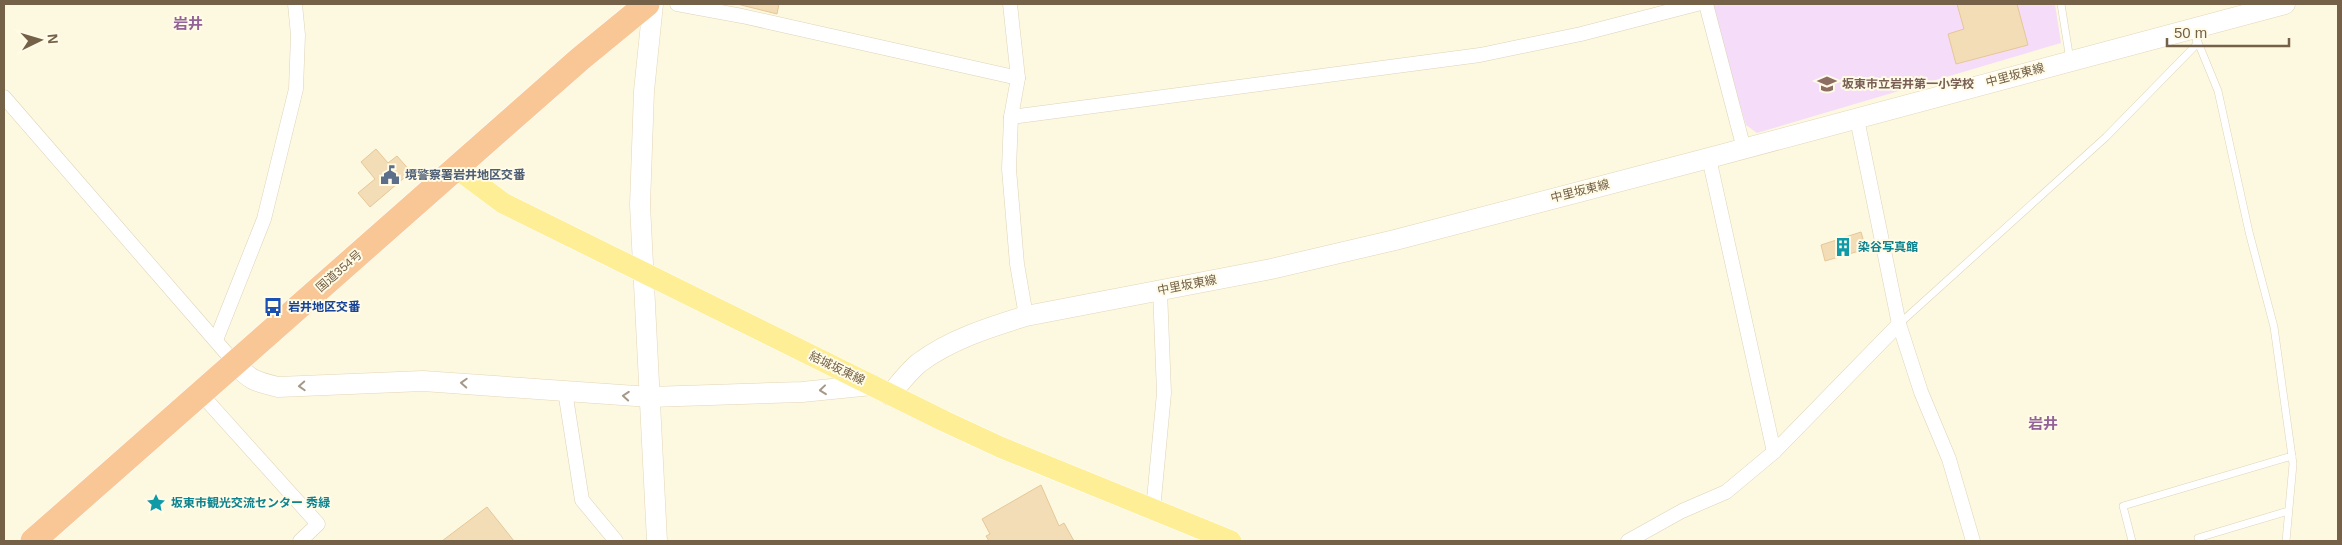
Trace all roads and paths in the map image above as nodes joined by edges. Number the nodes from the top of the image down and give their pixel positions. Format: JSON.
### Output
{"nodes":[{"id":1,"x":296,"y":4,"type":"edge"},
{"id":2,"x":647,"y":4,"type":"edge"},
{"id":3,"x":652,"y":4,"type":"edge"},
{"id":4,"x":677,"y":4,"type":"edge"},
{"id":5,"x":1010,"y":4,"type":"edge"},
{"id":6,"x":1697,"y":4,"type":"edge"},
{"id":7,"x":1706,"y":4,"type":"edge"},
{"id":8,"x":2060,"y":4,"type":"edge"},
{"id":9,"x":2285,"y":4,"type":"edge"},
{"id":10,"x":2194,"y":31,"type":"junction"},
{"id":11,"x":2070,"y":60,"type":"junction"},
{"id":12,"x":1018,"y":78,"type":"junction"},
{"id":13,"x":4,"y":96,"type":"edge"},
{"id":14,"x":1012,"y":117,"type":"junction"},
{"id":15,"x":1857,"y":119,"type":"junction"},
{"id":16,"x":1744,"y":148,"type":"junction"},
{"id":17,"x":1709,"y":158,"type":"junction"},
{"id":18,"x":456,"y":168,"type":"junction"},
{"id":19,"x":643,"y":273,"type":"junction"},
{"id":20,"x":1160,"y":290,"type":"junction"},
{"id":21,"x":1026,"y":316,"type":"junction"},
{"id":22,"x":1900,"y":324,"type":"junction"},
{"id":23,"x":216,"y":340,"type":"junction"},
{"id":24,"x":234,"y":362,"type":"junction"},
{"id":25,"x":881,"y":390,"type":"junction"},
{"id":26,"x":565,"y":391,"type":"junction"},
{"id":27,"x":201,"y":394,"type":"junction"},
{"id":28,"x":650,"y":397,"type":"junction"},
{"id":29,"x":1774,"y":452,"type":"junction"},
{"id":30,"x":2292,"y":456,"type":"junction"},
{"id":31,"x":1153,"y":510,"type":"junction"},
{"id":32,"x":2288,"y":511,"type":"junction"},
{"id":33,"x":2198,"y":538,"type":"dead end"},
{"id":34,"x":33,"y":541,"type":"edge"},
{"id":35,"x":300,"y":541,"type":"edge"},
{"id":36,"x":616,"y":541,"type":"edge"},
{"id":37,"x":657,"y":541,"type":"edge"},
{"id":38,"x":1231,"y":541,"type":"edge"},
{"id":39,"x":1628,"y":541,"type":"edge"},
{"id":40,"x":1973,"y":541,"type":"edge"},
{"id":41,"x":2132,"y":541,"type":"edge"},
{"id":42,"x":2286,"y":541,"type":"edge"}],
"edges":[{"from":1,"to":23,"type":"street"},
{"from":2,"to":18,"type":"highway","name":"国道354号"},
{"from":3,"to":19,"type":"main road"},
{"from":4,"to":12,"type":"street"},
{"from":5,"to":12,"type":"street"},
{"from":6,"to":14,"type":"street"},
{"from":7,"to":16,"type":"street"},
{"from":8,"to":11,"type":"lane"},
{"from":9,"to":10,"type":"main road","name":"中里坂東線"},
{"from":10,"to":11,"type":"main road","name":"中里坂東線"},
{"from":10,"to":22,"type":"lane"},
{"from":10,"to":30,"type":"lane"},
{"from":11,"to":15,"type":"main road","name":"中里坂東線"},
{"from":12,"to":14,"type":"street"},
{"from":13,"to":23,"type":"street"},
{"from":14,"to":21,"type":"street"},
{"from":15,"to":16,"type":"main road","name":"中里坂東線"},
{"from":15,"to":22,"type":"street"},
{"from":16,"to":17,"type":"main road","name":"中里坂東線"},
{"from":17,"to":20,"type":"main road","name":"中里坂東線"},
{"from":17,"to":29,"type":"street"},
{"from":18,"to":19,"type":"main road","name":"結城坂東線"},
{"from":18,"to":24,"type":"highway","name":"国道354号"},
{"from":19,"to":25,"type":"main road","name":"結城坂東線"},
{"from":19,"to":28,"type":"main road"},
{"from":20,"to":21,"type":"main road","name":"中里坂東線"},
{"from":20,"to":31,"type":"street"},
{"from":21,"to":25,"type":"main road","name":"中里坂東線"},
{"from":22,"to":29,"type":"street"},
{"from":22,"to":40,"type":"street"},
{"from":23,"to":24,"type":"street"},
{"from":26,"to":24,"type":"main road","one_way":true},
{"from":24,"to":27,"type":"highway","name":"国道354号"},
{"from":25,"to":28,"type":"main road","one_way":true},
{"from":25,"to":31,"type":"main road","name":"結城坂東線"},
{"from":28,"to":26,"type":"main road","one_way":true},
{"from":26,"to":36,"type":"street"},
{"from":27,"to":34,"type":"highway","name":"国道354号"},
{"from":27,"to":35,"type":"street"},
{"from":28,"to":37,"type":"main road"},
{"from":29,"to":39,"type":"street"},
{"from":30,"to":32,"type":"lane"},
{"from":30,"to":41,"type":"lane"},
{"from":31,"to":38,"type":"main road","name":"結城坂東線"},
{"from":32,"to":33,"type":"lane"},
{"from":32,"to":42,"type":"lane"}]}
